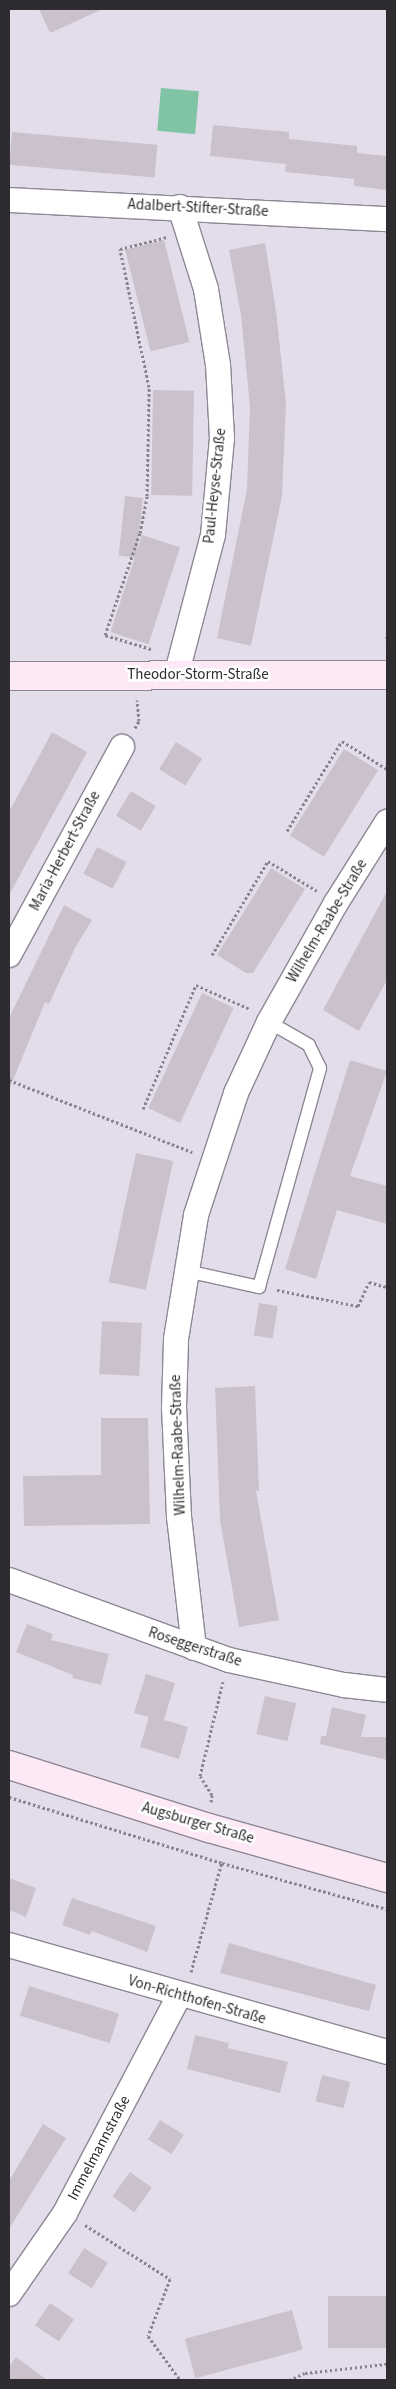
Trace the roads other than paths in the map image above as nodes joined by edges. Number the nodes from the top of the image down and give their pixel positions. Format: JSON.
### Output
{"nodes":[{"id":1,"x":9,"y":200,"type":"edge"},
{"id":2,"x":180,"y":207,"type":"junction"},
{"id":3,"x":387,"y":219,"type":"edge"},
{"id":4,"x":178,"y":666,"type":"junction"},
{"id":5,"x":387,"y":675,"type":"edge"},
{"id":6,"x":9,"y":676,"type":"edge"},
{"id":7,"x":122,"y":747,"type":"road end"},
{"id":8,"x":387,"y":822,"type":"edge"},
{"id":9,"x":9,"y":955,"type":"edge"},
{"id":10,"x":270,"y":1020,"type":"junction"},
{"id":11,"x":186,"y":1270,"type":"junction"},
{"id":12,"x":9,"y":1580,"type":"edge"},
{"id":13,"x":194,"y":1648,"type":"junction"},
{"id":14,"x":387,"y":1690,"type":"edge"},
{"id":15,"x":9,"y":1765,"type":"edge"},
{"id":16,"x":387,"y":1878,"type":"edge"},
{"id":17,"x":9,"y":1945,"type":"edge"},
{"id":18,"x":179,"y":1996,"type":"junction"},
{"id":19,"x":387,"y":2052,"type":"edge"},
{"id":20,"x":9,"y":2294,"type":"edge"}],
"edges":[{"from":1,"to":2,"type":"street","name":"Adalbert-Stifter-Straße"},
{"from":2,"to":3,"type":"street","name":"Adalbert-Stifter-Straße"},
{"from":2,"to":4,"type":"street","name":"Paul-Heyse-Straße"},
{"from":4,"to":5,"type":"street","name":"Theodor-Storm-Straße"},
{"from":4,"to":6,"type":"street","name":"Theodor-Storm-Straße"},
{"from":7,"to":9,"type":"street","name":"Maria-Herbert-Straße"},
{"from":8,"to":10,"type":"street","name":"Wilhelm-Raabe-Straße"},
{"from":10,"to":11,"type":"street","name":"Wilhelm-Raabe-Straße"},
{"from":10,"to":11,"type":"lane"},
{"from":11,"to":13,"type":"street","name":"Wilhelm-Raabe-Straße"},
{"from":12,"to":13,"type":"street","name":"Roseggerstraße"},
{"from":13,"to":14,"type":"street","name":"Roseggerstraße"},
{"from":15,"to":16,"type":"street","name":"Augsburger Straße"},
{"from":17,"to":18,"type":"street","name":"Von-Richthofen-Straße"},
{"from":18,"to":19,"type":"street","name":"Von-Richthofen-Straße"},
{"from":18,"to":20,"type":"street","name":"Immelmannstraße"}]}
